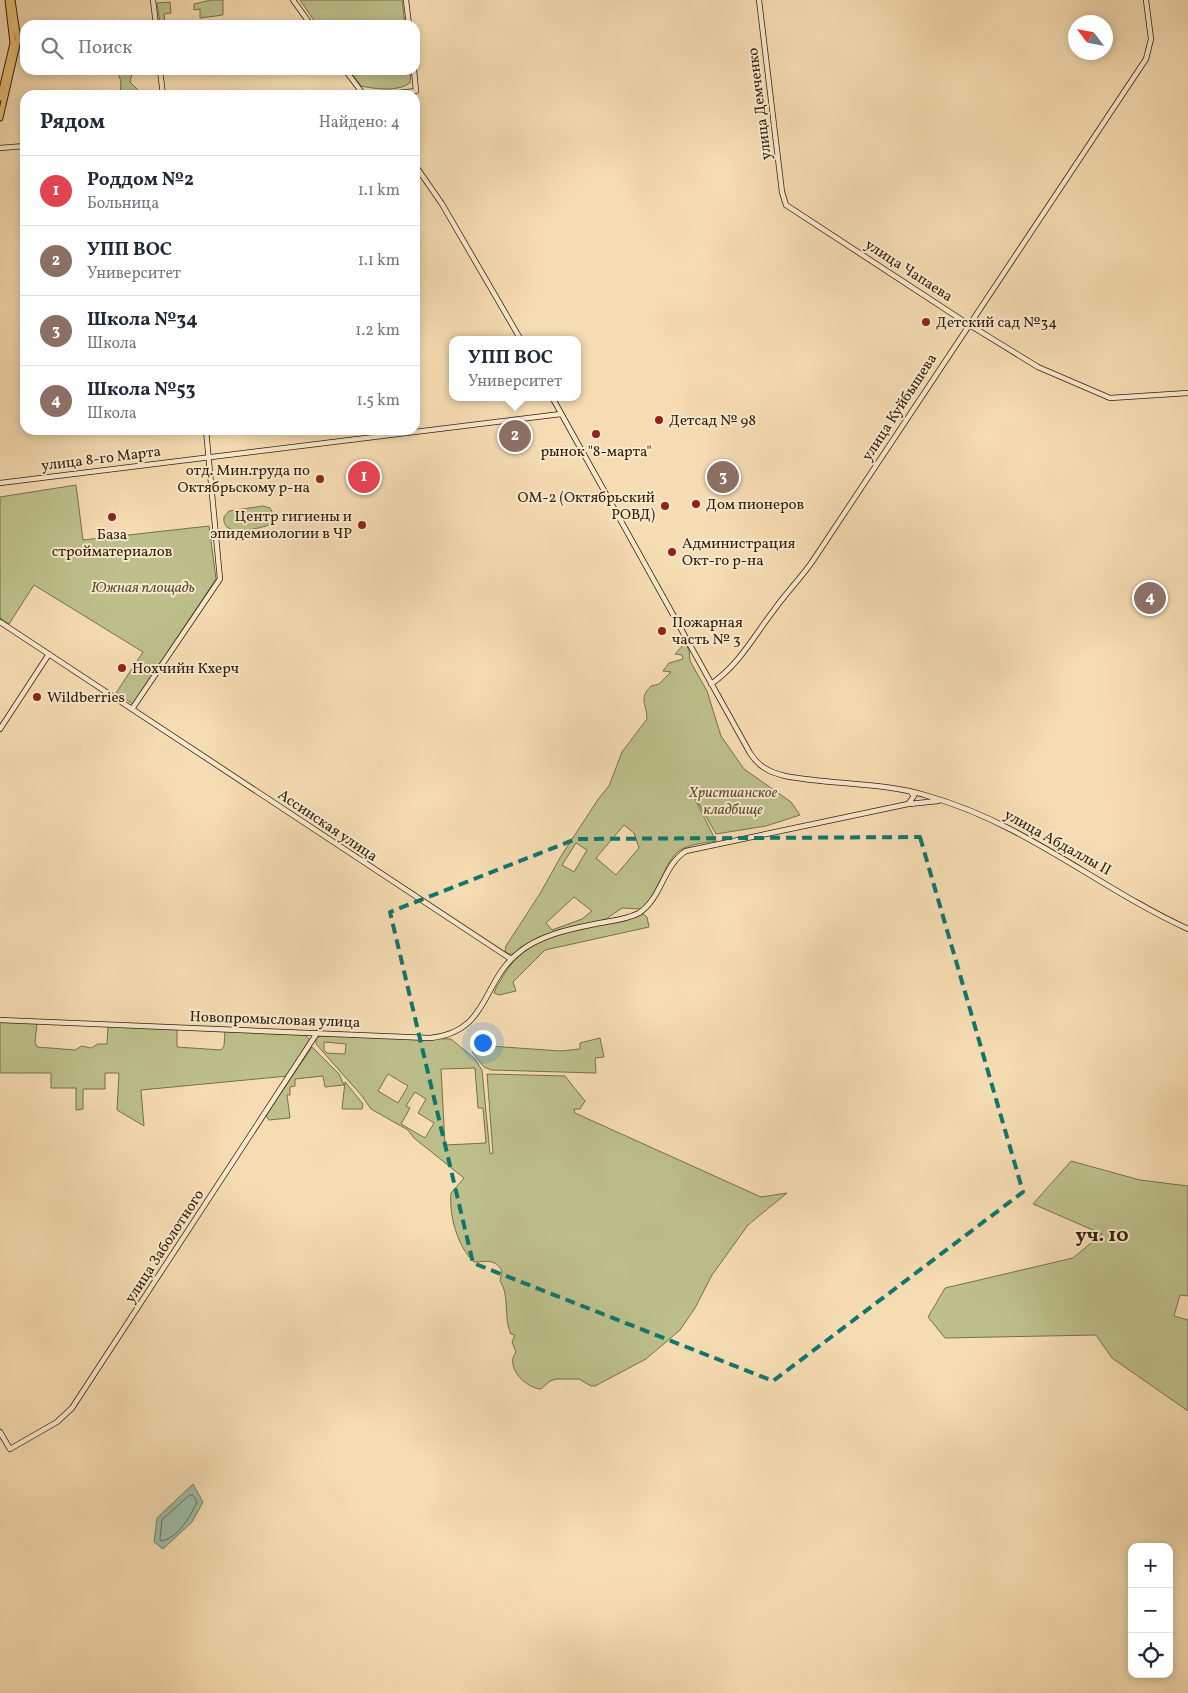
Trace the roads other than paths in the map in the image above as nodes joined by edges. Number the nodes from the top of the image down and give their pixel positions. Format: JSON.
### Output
{"nodes":[{"id":1,"x":8,"y":0,"type":"edge"},
{"id":2,"x":12,"y":0,"type":"edge"},
{"id":3,"x":153,"y":0,"type":"edge"},
{"id":4,"x":292,"y":0,"type":"edge"},
{"id":5,"x":406,"y":0,"type":"edge"},
{"id":6,"x":759,"y":0,"type":"edge"},
{"id":7,"x":1146,"y":0,"type":"edge"},
{"id":8,"x":155,"y":20,"type":"edge"},
{"id":9,"x":307,"y":20,"type":"edge"},
{"id":10,"x":408,"y":20,"type":"edge"},
{"id":11,"x":161,"y":75,"type":"edge"},
{"id":12,"x":349,"y":75,"type":"edge"},
{"id":13,"x":414,"y":75,"type":"edge"},
{"id":14,"x":162,"y":90,"type":"edge"},
{"id":15,"x":360,"y":90,"type":"edge"},
{"id":16,"x":416,"y":90,"type":"edge"},
{"id":17,"x":0,"y":98,"type":"edge"},
{"id":18,"x":0,"y":118,"type":"edge"},
{"id":19,"x":20,"y":146,"type":"edge"},
{"id":20,"x":0,"y":148,"type":"edge"},
{"id":21,"x":420,"y":172,"type":"edge"},
{"id":22,"x":786,"y":205,"type":"joint"},
{"id":23,"x":968,"y":324,"type":"junction"},
{"id":24,"x":519,"y":336,"type":"edge"},
{"id":25,"x":1188,"y":393,"type":"edge"},
{"id":26,"x":554,"y":401,"type":"edge"},
{"id":27,"x":561,"y":414,"type":"junction"},
{"id":28,"x":420,"y":431,"type":"edge"},
{"id":29,"x":206,"y":435,"type":"edge"},
{"id":30,"x":389,"y":435,"type":"edge"},
{"id":31,"x":208,"y":457,"type":"junction"},
{"id":32,"x":0,"y":483,"type":"edge"},
{"id":33,"x":0,"y":622,"type":"edge"},
{"id":34,"x":49,"y":654,"type":"junction"},
{"id":35,"x":711,"y":684,"type":"junction"},
{"id":36,"x":132,"y":709,"type":"junction"},
{"id":37,"x":0,"y":729,"type":"edge"},
{"id":38,"x":910,"y":791,"type":"junction"},
{"id":39,"x":946,"y":802,"type":"junction"},
{"id":40,"x":908,"y":804,"type":"junction"},
{"id":41,"x":1188,"y":929,"type":"edge"},
{"id":42,"x":511,"y":959,"type":"junction"},
{"id":43,"x":0,"y":1020,"type":"edge"},
{"id":44,"x":317,"y":1033,"type":"junction"},
{"id":45,"x":0,"y":1432,"type":"edge"}],
"edges":[{"from":1,"to":17,"type":"main road"},
{"from":2,"to":18,"type":"main road"},
{"from":3,"to":8,"type":"street"},
{"from":4,"to":9,"type":"street"},
{"from":5,"to":10,"type":"street"},
{"from":6,"to":22,"type":"street","name":"улица Демченко"},
{"from":7,"to":23,"type":"street","name":"улица Куйбышева"},
{"from":11,"to":14,"type":"street"},
{"from":12,"to":15,"type":"street"},
{"from":13,"to":16,"type":"street"},
{"from":19,"to":20,"type":"street"},
{"from":21,"to":24,"type":"street"},
{"from":22,"to":23,"type":"street","name":"улица Чапаева"},
{"from":23,"to":25,"type":"street","name":"улица Чапаева"},
{"from":23,"to":35,"type":"street","name":"улица Куйбышева"},
{"from":26,"to":27,"type":"street","name":"улица Абдаллы II"},
{"from":27,"to":28,"type":"street","name":"улица 8-го Марта"},
{"from":27,"to":35,"type":"street","name":"улица Абдаллы II"},
{"from":29,"to":31,"type":"street"},
{"from":30,"to":31,"type":"street","name":"улица 8-го Марта"},
{"from":31,"to":32,"type":"street","name":"улица 8-го Марта"},
{"from":31,"to":36,"type":"street"},
{"from":33,"to":34,"type":"street","name":"Ассинская улица"},
{"from":34,"to":36,"type":"street","name":"Ассинская улица"},
{"from":34,"to":37,"type":"street"},
{"from":35,"to":38,"type":"street","name":"улица Абдаллы II"},
{"from":36,"to":42,"type":"street","name":"Ассинская улица"},
{"from":38,"to":39,"type":"street","name":"улица Абдаллы II"},
{"from":38,"to":40,"type":"street"},
{"from":39,"to":40,"type":"street"},
{"from":39,"to":41,"type":"street","name":"улица Абдаллы II"},
{"from":40,"to":42,"type":"street"},
{"from":42,"to":44,"type":"street","name":"Новопромысловая улица"},
{"from":43,"to":44,"type":"street","name":"Новопромысловая улица"},
{"from":44,"to":45,"type":"street","name":"улица Заболотного"}]}
